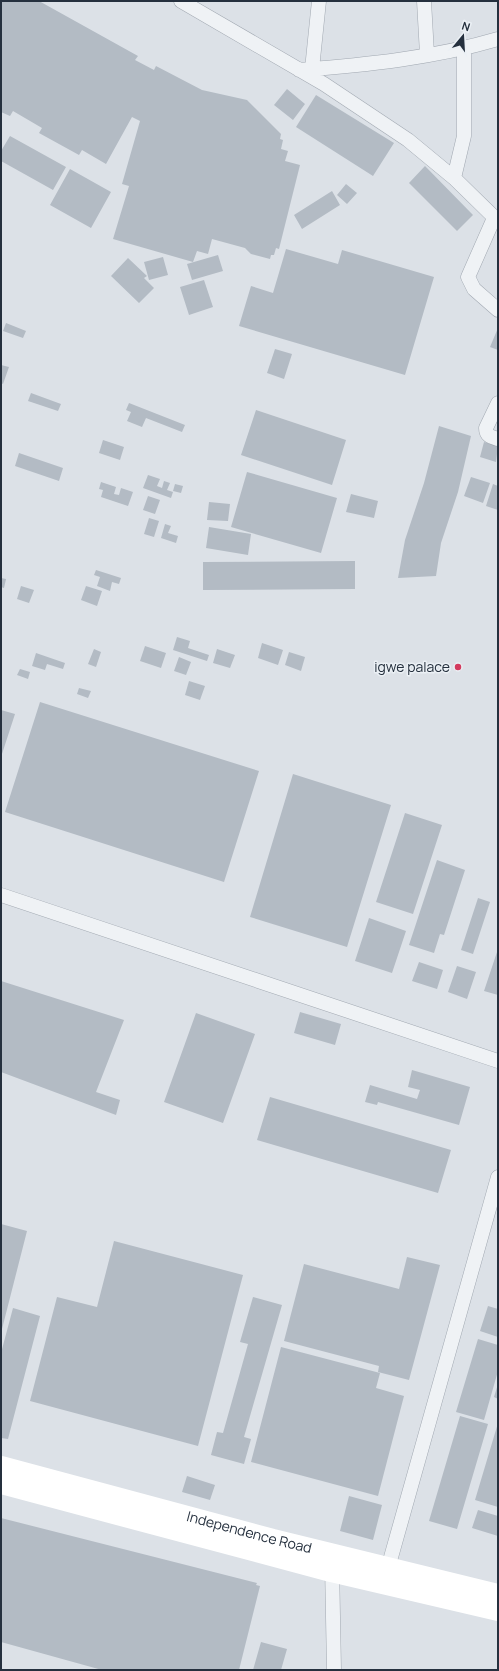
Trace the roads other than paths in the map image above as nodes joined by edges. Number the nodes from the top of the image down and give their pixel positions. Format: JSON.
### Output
{"nodes":[{"id":1,"x":181,"y":1,"type":"edge"},
{"id":2,"x":319,"y":1,"type":"edge"},
{"id":3,"x":424,"y":1,"type":"edge"},
{"id":4,"x":498,"y":39,"type":"edge"},
{"id":5,"x":464,"y":49,"type":"junction"},
{"id":6,"x":427,"y":54,"type":"junction"},
{"id":7,"x":306,"y":69,"type":"junction"},
{"id":8,"x":454,"y":178,"type":"junction"},
{"id":9,"x":496,"y":219,"type":"edge"},
{"id":10,"x":498,"y":310,"type":"edge"},
{"id":11,"x":498,"y":403,"type":"edge"},
{"id":12,"x":498,"y":439,"type":"edge"},
{"id":13,"x":1,"y":895,"type":"edge"},
{"id":14,"x":498,"y":1061,"type":"edge"},
{"id":15,"x":498,"y":1177,"type":"edge"},
{"id":16,"x":494,"y":1209,"type":"edge"},
{"id":17,"x":1,"y":1466,"type":"edge"},
{"id":18,"x":1,"y":1484,"type":"edge"},
{"id":19,"x":332,"y":1563,"type":"junction"},
{"id":20,"x":386,"y":1576,"type":"junction"},
{"id":21,"x":498,"y":1594,"type":"edge"},
{"id":22,"x":498,"y":1611,"type":"edge"},
{"id":23,"x":334,"y":1670,"type":"edge"}],
"edges":[{"from":1,"to":7,"type":"street"},
{"from":2,"to":7,"type":"street"},
{"from":3,"to":6,"type":"street"},
{"from":4,"to":5,"type":"street"},
{"from":5,"to":6,"type":"street"},
{"from":5,"to":8,"type":"street"},
{"from":6,"to":7,"type":"street"},
{"from":7,"to":8,"type":"street"},
{"from":8,"to":9,"type":"street"},
{"from":9,"to":10,"type":"street"},
{"from":11,"to":12,"type":"street"},
{"from":13,"to":14,"type":"street"},
{"from":15,"to":16,"type":"street"},
{"from":16,"to":20,"type":"street"},
{"from":17,"to":19,"type":"main road","name":"Independence Road"},
{"from":18,"to":19,"type":"main road","name":"Independence Road"},
{"from":19,"to":20,"type":"main road","name":"Independence Road"},
{"from":19,"to":23,"type":"street"},
{"from":20,"to":21,"type":"main road","name":"Independence Road"},
{"from":20,"to":22,"type":"main road","name":"Independence Road"}]}
